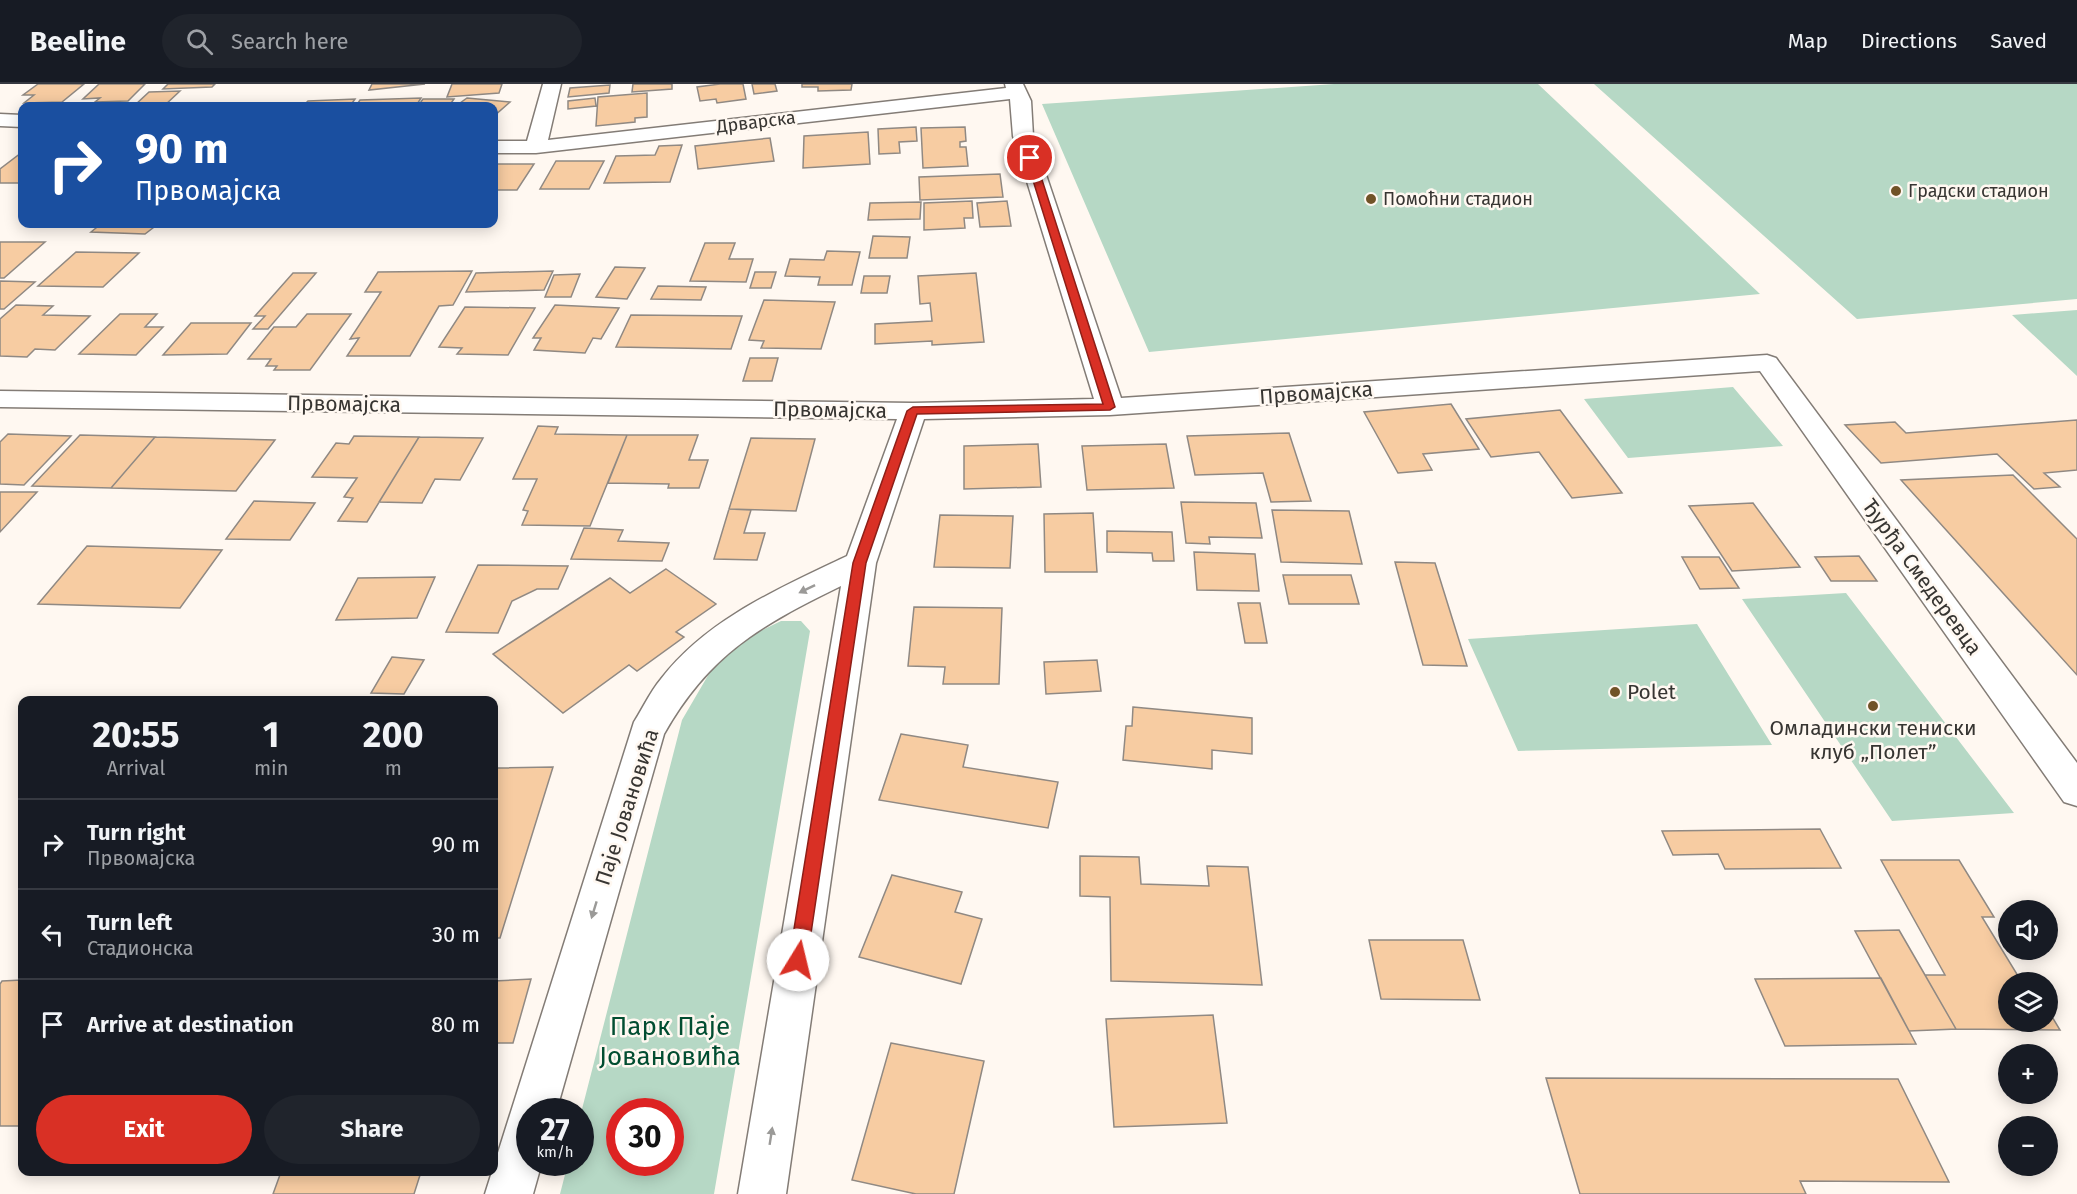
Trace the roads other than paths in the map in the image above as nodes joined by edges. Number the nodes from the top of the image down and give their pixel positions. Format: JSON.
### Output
{"nodes":[{"id":1,"x":552,"y":84,"type":"edge"},
{"id":2,"x":1016,"y":88,"type":"edge"},
{"id":3,"x":0,"y":120,"type":"edge"},
{"id":4,"x":18,"y":121,"type":"edge"},
{"id":5,"x":498,"y":147,"type":"edge"},
{"id":6,"x":536,"y":147,"type":"junction"},
{"id":7,"x":1767,"y":363,"type":"joint"},
{"id":8,"x":12,"y":399,"type":"edge"},
{"id":9,"x":1110,"y":407,"type":"junction"},
{"id":10,"x":913,"y":411,"type":"junction"},
{"id":11,"x":0,"y":423,"type":"edge"},
{"id":12,"x":860,"y":563,"type":"junction"},
{"id":13,"x":2077,"y":791,"type":"edge"},
{"id":14,"x":537,"y":1098,"type":"edge"},
{"id":15,"x":516,"y":1171,"type":"edge"},
{"id":16,"x":509,"y":1194,"type":"edge"},
{"id":17,"x":762,"y":1194,"type":"edge"}],
"edges":[{"from":1,"to":6,"type":"street"},
{"from":2,"to":6,"type":"street","name":"Дрварска"},
{"from":2,"to":9,"type":"street"},
{"from":3,"to":4,"type":"street"},
{"from":5,"to":6,"type":"street","name":"Дрварска"},
{"from":7,"to":9,"type":"street","name":"Првомајска"},
{"from":7,"to":13,"type":"street","name":"Ђурђа Смедеревца"},
{"from":8,"to":10,"type":"street","name":"Првомајска"},
{"from":8,"to":11,"type":"street"},
{"from":9,"to":10,"type":"street","name":"Првомајска"},
{"from":10,"to":12,"type":"street"},
{"from":12,"to":14,"type":"street","name":"Паје Јовановића","one_way":true},
{"from":17,"to":12,"type":"street","one_way":true},
{"from":15,"to":16,"type":"street"}]}
